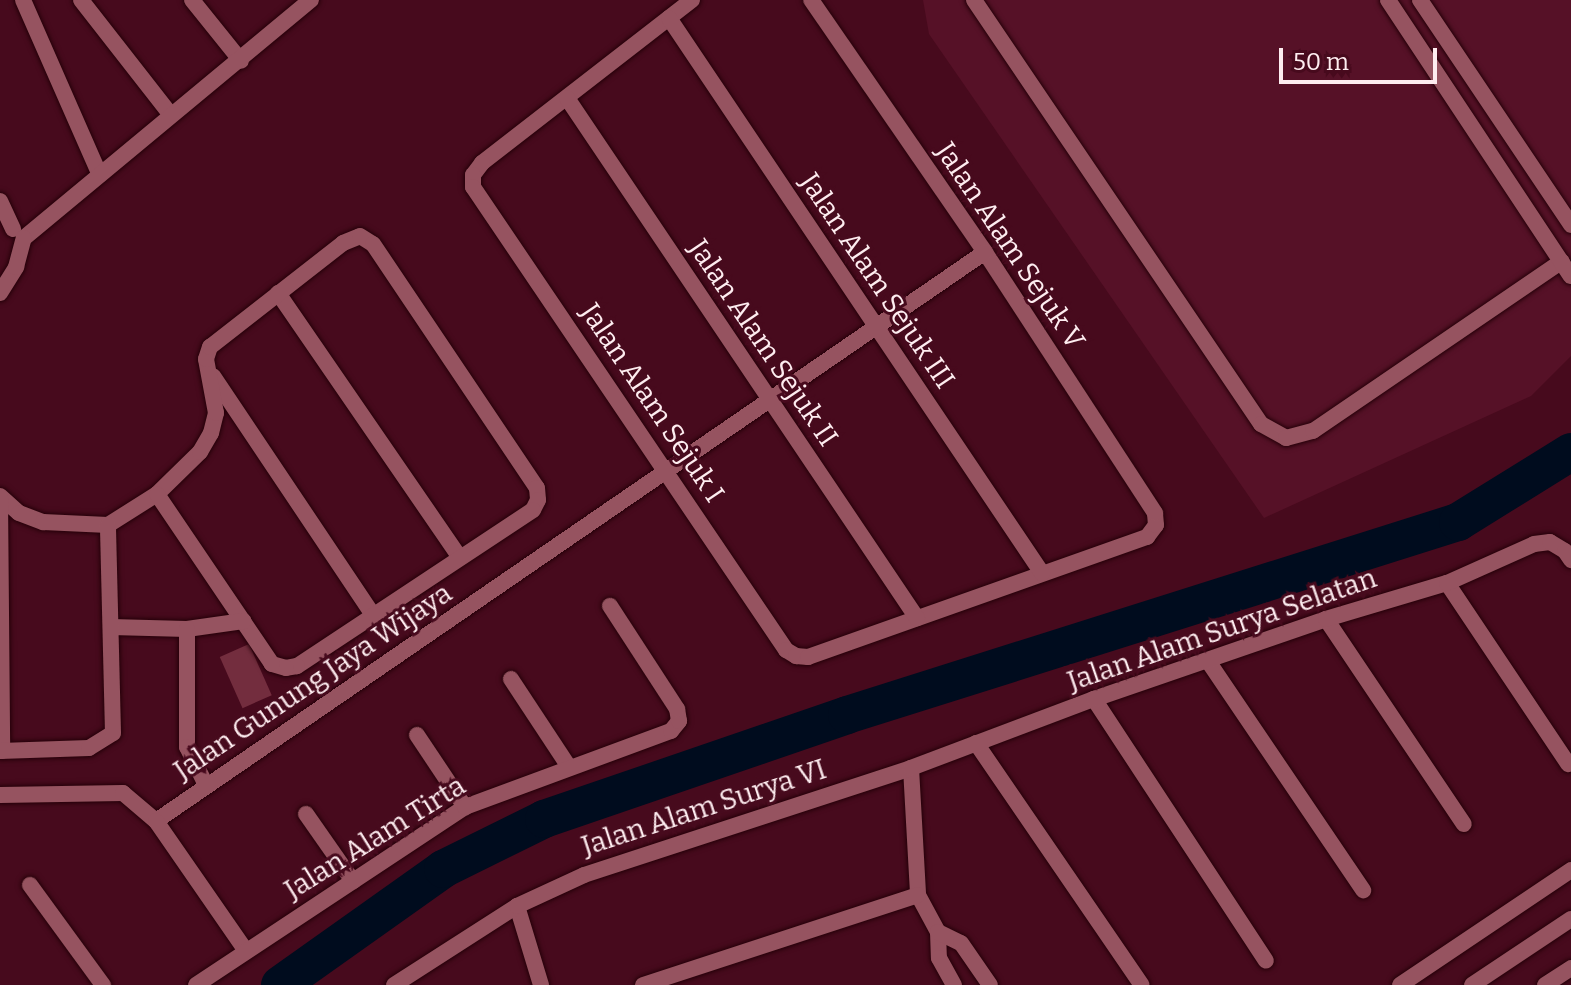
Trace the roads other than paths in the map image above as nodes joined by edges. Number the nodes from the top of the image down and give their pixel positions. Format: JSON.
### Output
{"nodes":[{"id":1,"x":23,"y":0,"type":"edge"},
{"id":2,"x":81,"y":0,"type":"edge"},
{"id":3,"x":192,"y":0,"type":"edge"},
{"id":4,"x":310,"y":0,"type":"edge"},
{"id":5,"x":692,"y":0,"type":"edge"},
{"id":6,"x":811,"y":0,"type":"edge"},
{"id":7,"x":974,"y":0,"type":"edge"},
{"id":8,"x":1388,"y":0,"type":"edge"},
{"id":9,"x":1420,"y":0,"type":"edge"},
{"id":10,"x":669,"y":18,"type":"junction"},
{"id":11,"x":241,"y":61,"type":"junction"},
{"id":12,"x":567,"y":98,"type":"junction"},
{"id":13,"x":171,"y":115,"type":"junction"},
{"id":14,"x":100,"y":175,"type":"junction"},
{"id":15,"x":0,"y":201,"type":"edge"},
{"id":16,"x":1571,"y":225,"type":"edge"},
{"id":17,"x":12,"y":233,"type":"edge"},
{"id":18,"x":985,"y":252,"type":"junction"},
{"id":19,"x":1566,"y":268,"type":"edge"},
{"id":20,"x":0,"y":293,"type":"edge"},
{"id":21,"x":278,"y":293,"type":"junction"},
{"id":22,"x":877,"y":327,"type":"junction"},
{"id":23,"x":210,"y":372,"type":"junction"},
{"id":24,"x":771,"y":401,"type":"junction"},
{"id":25,"x":669,"y":472,"type":"junction"},
{"id":26,"x":157,"y":494,"type":"junction"},
{"id":27,"x":0,"y":496,"type":"edge"},
{"id":28,"x":108,"y":525,"type":"junction"},
{"id":29,"x":460,"y":558,"type":"junction"},
{"id":30,"x":1571,"y":560,"type":"edge"},
{"id":31,"x":1042,"y":573,"type":"junction"},
{"id":32,"x":1447,"y":583,"type":"junction"},
{"id":33,"x":610,"y":606,"type":"dead end"},
{"id":34,"x":373,"y":615,"type":"junction"},
{"id":35,"x":917,"y":618,"type":"junction"},
{"id":36,"x":1326,"y":619,"type":"junction"},
{"id":37,"x":243,"y":621,"type":"junction"},
{"id":38,"x":111,"y":627,"type":"junction"},
{"id":39,"x":187,"y":629,"type":"junction"},
{"id":40,"x":1208,"y":661,"type":"junction"},
{"id":41,"x":511,"y":679,"type":"dead end"},
{"id":42,"x":1094,"y":699,"type":"junction"},
{"id":43,"x":417,"y":735,"type":"dead end"},
{"id":44,"x":976,"y":743,"type":"junction"},
{"id":45,"x":1,"y":751,"type":"edge"},
{"id":46,"x":1568,"y":764,"type":"dead end"},
{"id":47,"x":569,"y":767,"type":"junction"},
{"id":48,"x":911,"y":768,"type":"junction"},
{"id":49,"x":206,"y":785,"type":"junction"},
{"id":50,"x":0,"y":795,"type":"edge"},
{"id":51,"x":465,"y":807,"type":"junction"},
{"id":52,"x":306,"y":814,"type":"dead end"},
{"id":53,"x":156,"y":821,"type":"junction"},
{"id":54,"x":1464,"y":824,"type":"dead end"},
{"id":55,"x":1571,"y":870,"type":"edge"},
{"id":56,"x":353,"y":881,"type":"junction"},
{"id":57,"x":30,"y":885,"type":"dead end"},
{"id":58,"x":1363,"y":890,"type":"dead end"},
{"id":59,"x":918,"y":895,"type":"junction"},
{"id":60,"x":517,"y":906,"type":"junction"},
{"id":61,"x":1571,"y":919,"type":"edge"},
{"id":62,"x":938,"y":932,"type":"junction"},
{"id":63,"x":246,"y":951,"type":"junction"},
{"id":64,"x":1266,"y":961,"type":"dead end"},
{"id":65,"x":1571,"y":968,"type":"edge"},
{"id":66,"x":103,"y":985,"type":"edge"},
{"id":67,"x":196,"y":985,"type":"edge"},
{"id":68,"x":394,"y":985,"type":"edge"},
{"id":69,"x":541,"y":985,"type":"edge"},
{"id":70,"x":643,"y":985,"type":"edge"},
{"id":71,"x":954,"y":985,"type":"edge"},
{"id":72,"x":990,"y":985,"type":"edge"},
{"id":73,"x":1142,"y":985,"type":"edge"},
{"id":74,"x":1400,"y":985,"type":"edge"},
{"id":75,"x":1472,"y":985,"type":"edge"},
{"id":76,"x":1545,"y":985,"type":"edge"}],
"edges":[{"from":1,"to":14,"type":"street"},
{"from":2,"to":13,"type":"street"},
{"from":3,"to":11,"type":"street"},
{"from":4,"to":11,"type":"street"},
{"from":5,"to":10,"type":"street"},
{"from":6,"to":18,"type":"street","name":"Jalan Alam Sejuk V"},
{"from":7,"to":19,"type":"street"},
{"from":8,"to":19,"type":"street"},
{"from":9,"to":16,"type":"street"},
{"from":10,"to":12,"type":"street"},
{"from":10,"to":22,"type":"street","name":"Jalan Alam Sejuk III"},
{"from":11,"to":13,"type":"street"},
{"from":12,"to":24,"type":"street","name":"Jalan Alam Sejuk II"},
{"from":12,"to":25,"type":"street","name":"Jalan Alam Sejuk I"},
{"from":13,"to":14,"type":"street"},
{"from":14,"to":17,"type":"street"},
{"from":15,"to":17,"type":"street"},
{"from":17,"to":20,"type":"street"},
{"from":18,"to":22,"type":"street","name":"Jalan Gunung Jaya Wijaya"},
{"from":18,"to":31,"type":"street","name":"Jalan Alam Sejuk V"},
{"from":21,"to":23,"type":"street"},
{"from":21,"to":29,"type":"street"},
{"from":21,"to":29,"type":"street"},
{"from":22,"to":24,"type":"street","name":"Jalan Gunung Jaya Wijaya"},
{"from":22,"to":31,"type":"street","name":"Jalan Alam Sejuk III"},
{"from":23,"to":26,"type":"street"},
{"from":23,"to":34,"type":"street"},
{"from":24,"to":25,"type":"street","name":"Jalan Gunung Jaya Wijaya"},
{"from":24,"to":35,"type":"street","name":"Jalan Alam Sejuk II"},
{"from":25,"to":35,"type":"street","name":"Jalan Alam Sejuk I"},
{"from":25,"to":49,"type":"street","name":"Jalan Gunung Jaya Wijaya"},
{"from":26,"to":28,"type":"street"},
{"from":26,"to":37,"type":"street"},
{"from":27,"to":28,"type":"street"},
{"from":27,"to":45,"type":"street"},
{"from":28,"to":38,"type":"street"},
{"from":29,"to":34,"type":"street"},
{"from":30,"to":32,"type":"street","name":"Jalan Alam Surya Selatan"},
{"from":31,"to":35,"type":"street"},
{"from":32,"to":36,"type":"street","name":"Jalan Alam Surya Selatan"},
{"from":32,"to":46,"type":"street"},
{"from":33,"to":47,"type":"street","name":"Jalan Alam Tirta"},
{"from":34,"to":37,"type":"street"},
{"from":36,"to":40,"type":"street","name":"Jalan Alam Surya Selatan"},
{"from":36,"to":54,"type":"street"},
{"from":37,"to":39,"type":"street"},
{"from":38,"to":39,"type":"street"},
{"from":38,"to":45,"type":"street"},
{"from":39,"to":49,"type":"street"},
{"from":40,"to":42,"type":"street","name":"Jalan Alam Surya Selatan"},
{"from":40,"to":58,"type":"street"},
{"from":41,"to":47,"type":"street"},
{"from":42,"to":44,"type":"street","name":"Jalan Alam Surya Selatan"},
{"from":42,"to":64,"type":"street"},
{"from":43,"to":51,"type":"street"},
{"from":44,"to":48,"type":"street","name":"Jalan Alam Surya Selatan"},
{"from":44,"to":73,"type":"street"},
{"from":47,"to":51,"type":"street","name":"Jalan Alam Tirta"},
{"from":48,"to":59,"type":"street"},
{"from":48,"to":60,"type":"street","name":"Jalan Alam Surya VI"},
{"from":49,"to":53,"type":"street","name":"Jalan Gunung Jaya Wijaya"},
{"from":50,"to":53,"type":"street"},
{"from":51,"to":56,"type":"street","name":"Jalan Alam Tirta"},
{"from":52,"to":56,"type":"street"},
{"from":53,"to":63,"type":"street"},
{"from":55,"to":74,"type":"street"},
{"from":56,"to":63,"type":"street","name":"Jalan Alam Tirta"},
{"from":57,"to":66,"type":"street"},
{"from":59,"to":62,"type":"street"},
{"from":59,"to":70,"type":"street"},
{"from":60,"to":68,"type":"street","name":"Jalan Alam Surya VI"},
{"from":60,"to":69,"type":"street"},
{"from":61,"to":75,"type":"street"},
{"from":62,"to":71,"type":"street"},
{"from":62,"to":72,"type":"street"},
{"from":63,"to":67,"type":"street","name":"Jalan Alam Tirta"},
{"from":65,"to":76,"type":"street"}]}
